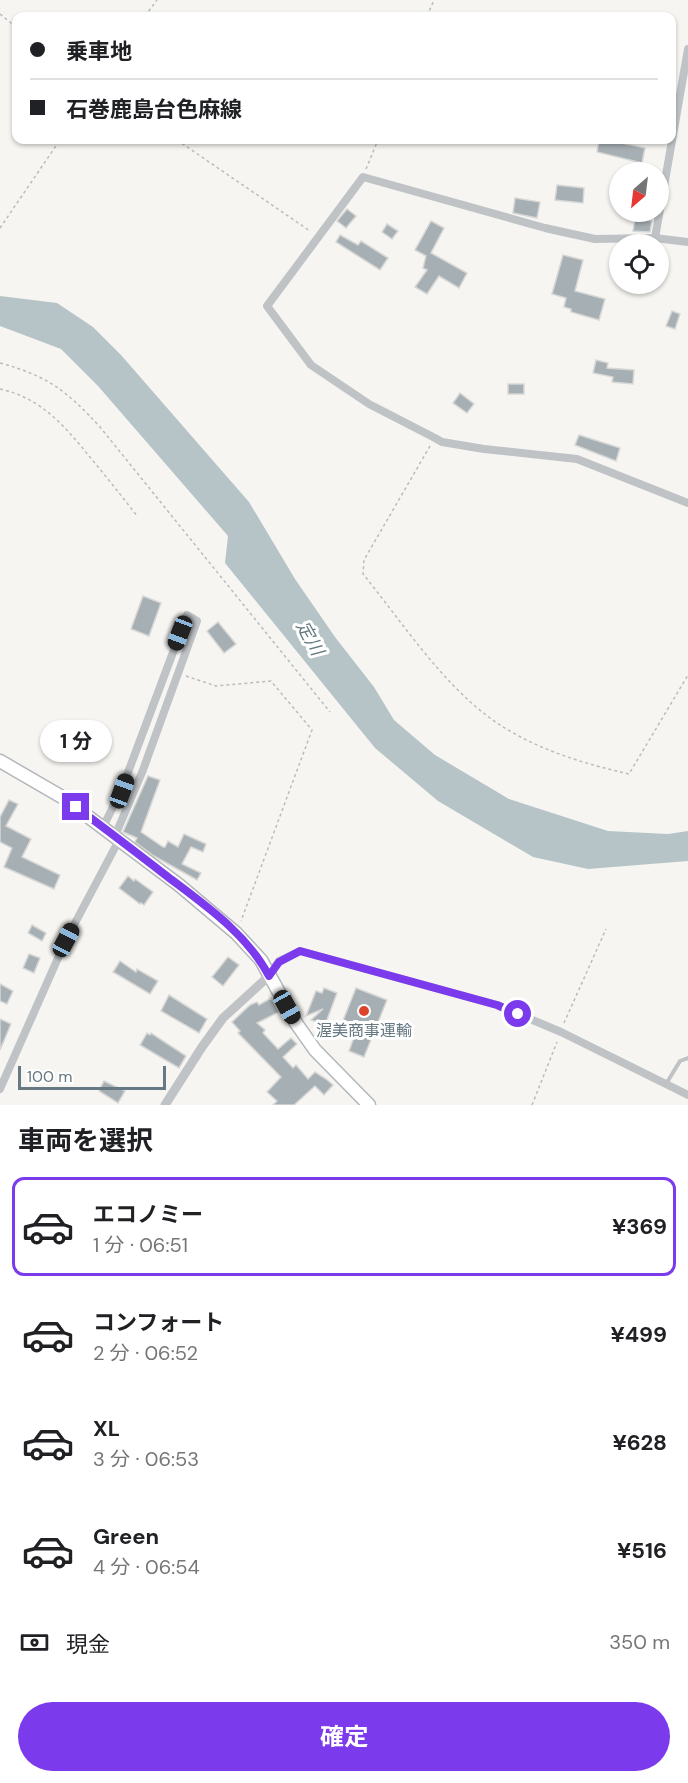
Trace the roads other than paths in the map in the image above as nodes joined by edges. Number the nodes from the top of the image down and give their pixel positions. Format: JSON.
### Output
{"nodes":[{"id":1,"x":688,"y":49,"type":"edge"},
{"id":2,"x":676,"y":118,"type":"edge"},
{"id":3,"x":671,"y":144,"type":"edge"},
{"id":4,"x":656,"y":234,"type":"edge"},
{"id":5,"x":609,"y":238,"type":"edge"},
{"id":6,"x":669,"y":240,"type":"edge"},
{"id":7,"x":688,"y":242,"type":"edge"},
{"id":8,"x":688,"y":503,"type":"edge"},
{"id":9,"x":0,"y":761,"type":"edge"},
{"id":10,"x":103,"y":827,"type":"junction"},
{"id":11,"x":117,"y":838,"type":"junction"},
{"id":12,"x":269,"y":976,"type":"junction"},
{"id":13,"x":688,"y":1058,"type":"edge"},
{"id":14,"x":666,"y":1084,"type":"junction"},
{"id":15,"x":0,"y":1089,"type":"edge"},
{"id":16,"x":688,"y":1095,"type":"edge"},
{"id":17,"x":165,"y":1105,"type":"edge"},
{"id":18,"x":369,"y":1105,"type":"edge"}],
"edges":[{"from":1,"to":2,"type":"street"},
{"from":3,"to":4,"type":"street"},
{"from":5,"to":8,"type":"street"},
{"from":6,"to":7,"type":"street"},
{"from":9,"to":10,"type":"main road"},
{"from":10,"to":11,"type":"main road"},
{"from":10,"to":11,"type":"street"},
{"from":11,"to":12,"type":"main road"},
{"from":11,"to":15,"type":"street"},
{"from":12,"to":14,"type":"street"},
{"from":12,"to":17,"type":"street"},
{"from":12,"to":18,"type":"main road"},
{"from":13,"to":14,"type":"lane"},
{"from":14,"to":16,"type":"street"}]}
